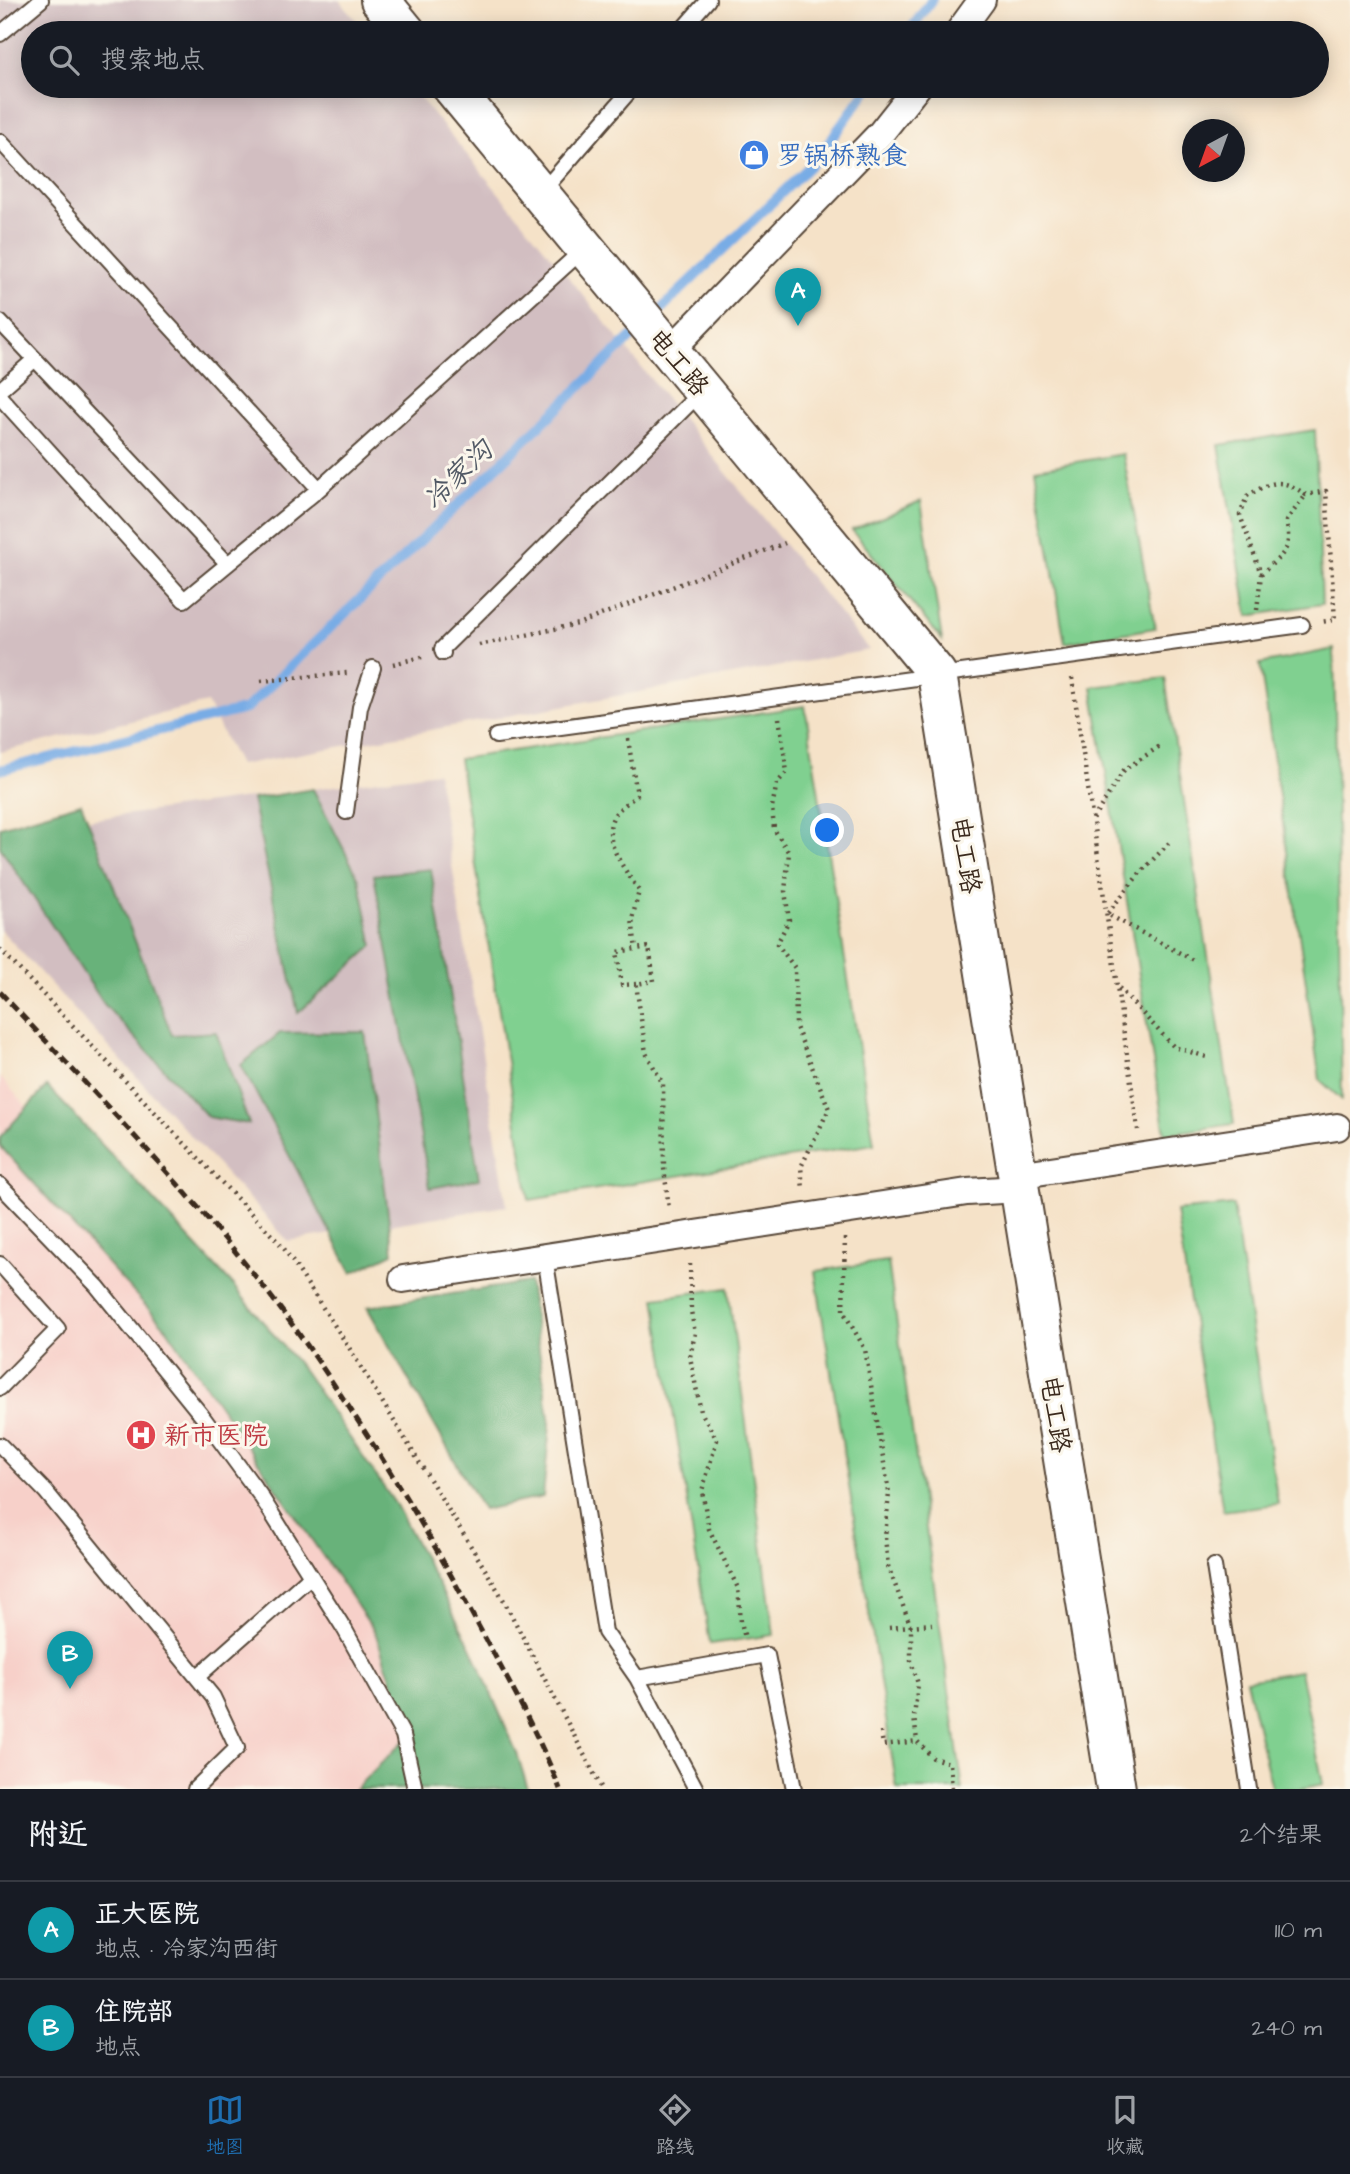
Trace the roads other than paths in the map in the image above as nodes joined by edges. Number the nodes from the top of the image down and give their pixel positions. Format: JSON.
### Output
{"nodes":[{"id":1,"x":41,"y":0,"type":"edge"},
{"id":2,"x":380,"y":0,"type":"edge"},
{"id":3,"x":708,"y":0,"type":"edge"},
{"id":4,"x":982,"y":0,"type":"edge"},
{"id":5,"x":397,"y":21,"type":"edge"},
{"id":6,"x":690,"y":21,"type":"edge"},
{"id":7,"x":967,"y":21,"type":"edge"},
{"id":8,"x":0,"y":34,"type":"edge"},
{"id":9,"x":461,"y":98,"type":"edge"},
{"id":10,"x":624,"y":98,"type":"edge"},
{"id":11,"x":908,"y":98,"type":"edge"},
{"id":12,"x":0,"y":141,"type":"edge"},
{"id":13,"x":540,"y":194,"type":"junction"},
{"id":14,"x":585,"y":247,"type":"junction"},
{"id":15,"x":0,"y":322,"type":"edge"},
{"id":16,"x":670,"y":351,"type":"junction"},
{"id":17,"x":35,"y":359,"type":"junction"},
{"id":18,"x":0,"y":390,"type":"edge"},
{"id":19,"x":703,"y":390,"type":"junction"},
{"id":20,"x":0,"y":397,"type":"edge"},
{"id":21,"x":319,"y":489,"type":"junction"},
{"id":22,"x":228,"y":564,"type":"junction"},
{"id":23,"x":1302,"y":625,"type":"road end"},
{"id":24,"x":443,"y":653,"type":"road end"},
{"id":25,"x":373,"y":668,"type":"road end"},
{"id":26,"x":937,"y":674,"type":"junction"},
{"id":27,"x":496,"y":736,"type":"dead end"},
{"id":28,"x":346,"y":811,"type":"dead end"},
{"id":29,"x":1337,"y":1127,"type":"dead end"},
{"id":30,"x":1019,"y":1182,"type":"junction"},
{"id":31,"x":0,"y":1185,"type":"edge"},
{"id":32,"x":545,"y":1257,"type":"junction"},
{"id":33,"x":0,"y":1265,"type":"edge"},
{"id":34,"x":402,"y":1279,"type":"dead end"},
{"id":35,"x":0,"y":1388,"type":"edge"},
{"id":36,"x":0,"y":1446,"type":"edge"},
{"id":37,"x":1214,"y":1566,"type":"dead end"},
{"id":38,"x":311,"y":1576,"type":"junction"},
{"id":39,"x":197,"y":1677,"type":"junction"},
{"id":40,"x":636,"y":1678,"type":"junction"},
{"id":41,"x":195,"y":1789,"type":"edge"},
{"id":42,"x":415,"y":1789,"type":"edge"},
{"id":43,"x":696,"y":1789,"type":"edge"},
{"id":44,"x":794,"y":1789,"type":"edge"},
{"id":45,"x":1116,"y":1789,"type":"edge"},
{"id":46,"x":1249,"y":1789,"type":"edge"}],
"edges":[{"from":1,"to":8,"type":"lane"},
{"from":2,"to":5,"type":"street"},
{"from":3,"to":6,"type":"lane"},
{"from":4,"to":7,"type":"street"},
{"from":9,"to":13,"type":"street","name":"电工路"},
{"from":10,"to":13,"type":"lane"},
{"from":11,"to":16,"type":"street"},
{"from":12,"to":21,"type":"lane"},
{"from":13,"to":14,"type":"street","name":"电工路"},
{"from":14,"to":16,"type":"street","name":"电工路"},
{"from":14,"to":21,"type":"lane"},
{"from":15,"to":17,"type":"lane"},
{"from":16,"to":19,"type":"street","name":"电工路"},
{"from":17,"to":18,"type":"lane"},
{"from":17,"to":22,"type":"lane"},
{"from":19,"to":24,"type":"lane"},
{"from":19,"to":26,"type":"street","name":"电工路"},
{"from":20,"to":22,"type":"lane"},
{"from":21,"to":22,"type":"lane"},
{"from":23,"to":26,"type":"lane"},
{"from":25,"to":28,"type":"lane"},
{"from":26,"to":27,"type":"lane"},
{"from":26,"to":30,"type":"street","name":"电工路"},
{"from":29,"to":30,"type":"street"},
{"from":30,"to":32,"type":"street"},
{"from":30,"to":45,"type":"street","name":"电工路"},
{"from":31,"to":38,"type":"lane"},
{"from":32,"to":34,"type":"street"},
{"from":32,"to":40,"type":"lane"},
{"from":33,"to":35,"type":"lane"},
{"from":36,"to":39,"type":"lane"},
{"from":37,"to":46,"type":"lane"},
{"from":38,"to":39,"type":"lane"},
{"from":38,"to":42,"type":"lane"},
{"from":39,"to":41,"type":"lane"},
{"from":40,"to":43,"type":"lane"},
{"from":40,"to":44,"type":"lane"}]}
